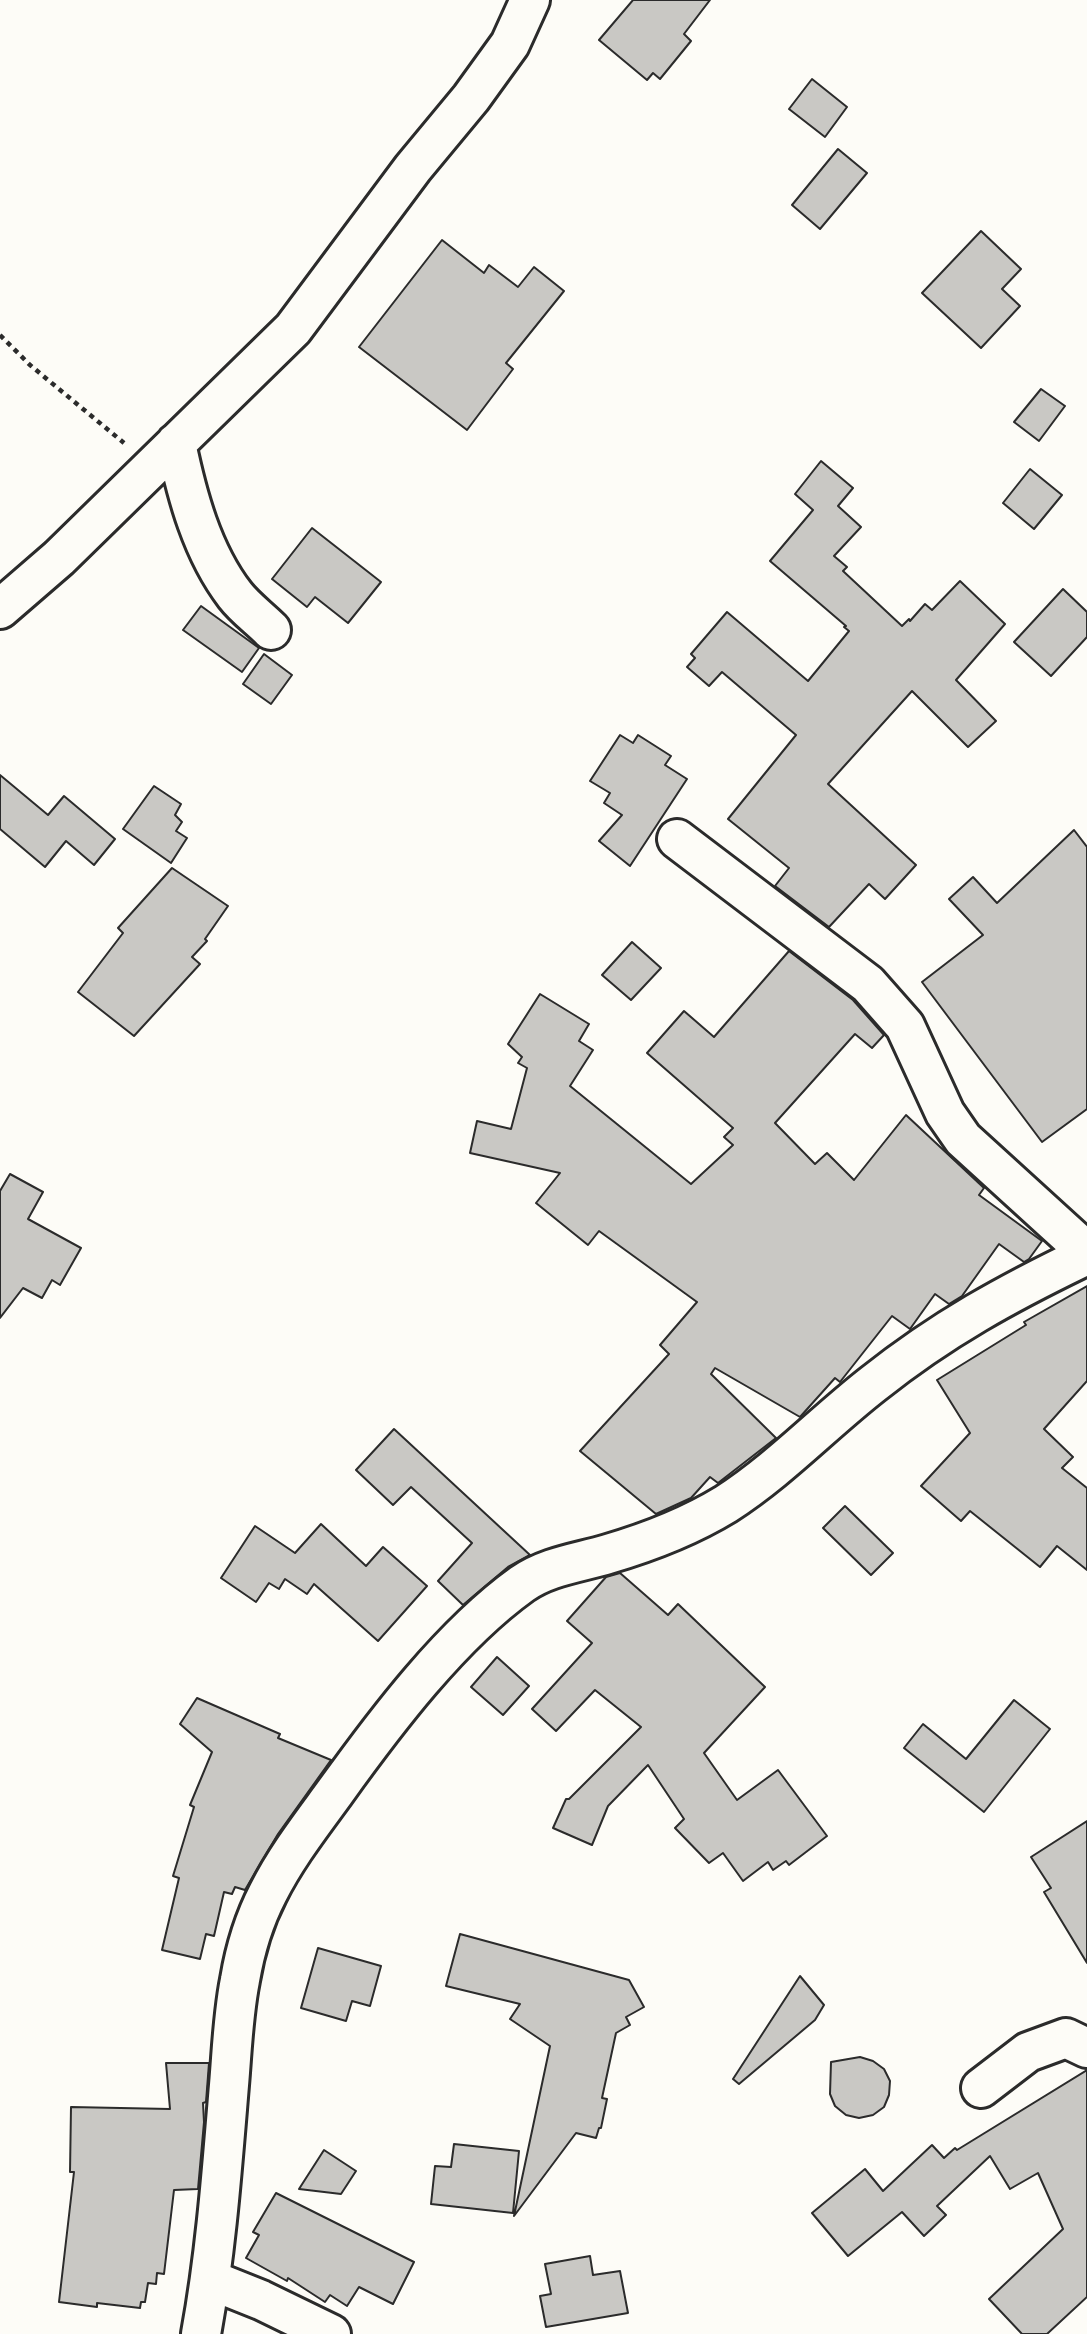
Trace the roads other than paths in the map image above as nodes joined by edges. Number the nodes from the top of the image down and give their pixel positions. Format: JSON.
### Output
{"nodes":[{"id":1,"x":530,"y":0,"type":"edge"},
{"id":2,"x":164,"y":455,"type":"junction"},
{"id":3,"x":0,"y":610,"type":"edge"},
{"id":4,"x":271,"y":630,"type":"dead end"},
{"id":5,"x":677,"y":839,"type":"dead end"},
{"id":6,"x":1087,"y":1253,"type":"edge"},
{"id":7,"x":1087,"y":2048,"type":"edge"},
{"id":8,"x":981,"y":2088,"type":"dead end"},
{"id":9,"x":211,"y":2280,"type":"junction"},
{"id":10,"x":201,"y":2334,"type":"edge"},
{"id":11,"x":331,"y":2334,"type":"edge"}],
"edges":[{"from":1,"to":2,"type":"street"},
{"from":2,"to":3,"type":"street"},
{"from":2,"to":4,"type":"street"},
{"from":5,"to":6,"type":"street"},
{"from":6,"to":9,"type":"street"},
{"from":7,"to":8,"type":"street"},
{"from":9,"to":10,"type":"street"},
{"from":9,"to":11,"type":"street"}]}
